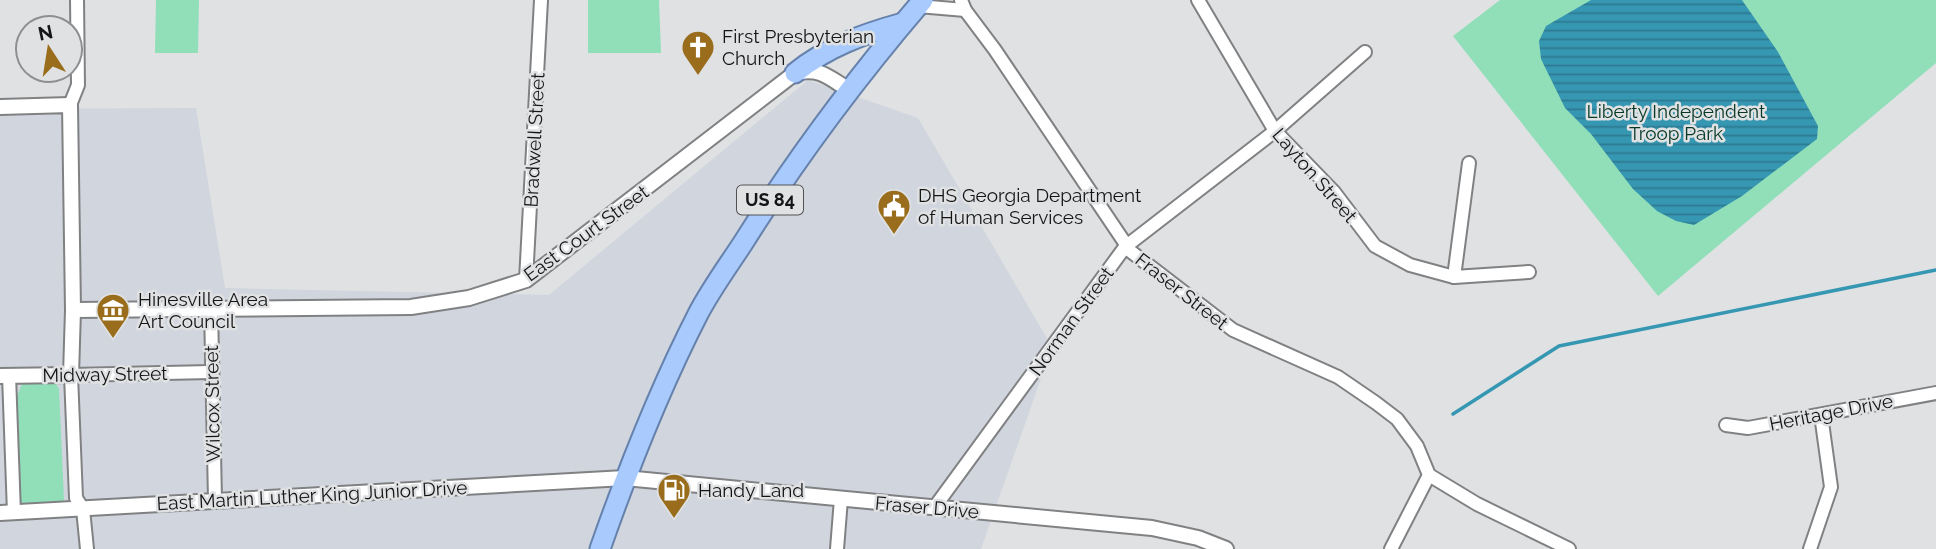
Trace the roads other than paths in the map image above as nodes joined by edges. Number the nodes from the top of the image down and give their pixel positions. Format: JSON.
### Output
{"nodes":[{"id":1,"x":77,"y":0,"type":"edge"},
{"id":2,"x":541,"y":0,"type":"edge"},
{"id":3,"x":1198,"y":0,"type":"edge"},
{"id":4,"x":921,"y":3,"type":"edge"},
{"id":5,"x":963,"y":5,"type":"edge"},
{"id":6,"x":903,"y":23,"type":"junction"},
{"id":7,"x":1365,"y":52,"type":"dead end"},
{"id":8,"x":795,"y":73,"type":"junction"},
{"id":9,"x":849,"y":90,"type":"junction"},
{"id":10,"x":70,"y":106,"type":"junction"},
{"id":11,"x":0,"y":107,"type":"edge"},
{"id":12,"x":1275,"y":131,"type":"junction"},
{"id":13,"x":1469,"y":163,"type":"dead end"},
{"id":14,"x":1125,"y":247,"type":"junction"},
{"id":15,"x":1529,"y":272,"type":"dead end"},
{"id":16,"x":1454,"y":278,"type":"junction"},
{"id":17,"x":526,"y":280,"type":"junction"},
{"id":18,"x":211,"y":308,"type":"junction"},
{"id":19,"x":73,"y":310,"type":"junction"},
{"id":20,"x":211,"y":372,"type":"junction"},
{"id":21,"x":71,"y":375,"type":"junction"},
{"id":22,"x":4,"y":376,"type":"edge"},
{"id":23,"x":1936,"y":393,"type":"edge"},
{"id":24,"x":1821,"y":415,"type":"junction"},
{"id":25,"x":1726,"y":425,"type":"dead end"},
{"id":26,"x":1429,"y":475,"type":"junction"},
{"id":27,"x":625,"y":478,"type":"junction"},
{"id":28,"x":841,"y":499,"type":"junction"},
{"id":29,"x":215,"y":500,"type":"junction"},
{"id":30,"x":934,"y":508,"type":"junction"},
{"id":31,"x":83,"y":509,"type":"junction"},
{"id":32,"x":7,"y":513,"type":"edge"},
{"id":33,"x":87,"y":549,"type":"edge"},
{"id":34,"x":600,"y":549,"type":"edge"},
{"id":35,"x":838,"y":549,"type":"edge"},
{"id":36,"x":1226,"y":549,"type":"edge"},
{"id":37,"x":1391,"y":549,"type":"edge"},
{"id":38,"x":1569,"y":549,"type":"edge"},
{"id":39,"x":1810,"y":549,"type":"edge"}],
"edges":[{"from":1,"to":10,"type":"street"},
{"from":2,"to":17,"type":"street","name":"Bradwell Street"},
{"from":3,"to":12,"type":"street","name":"Layton Street"},
{"from":4,"to":5,"type":"street","name":"Fraser Street"},
{"from":4,"to":6,"type":"highway","number":"US 84"},
{"from":5,"to":14,"type":"street","name":"Fraser Street"},
{"from":6,"to":8,"type":"highway"},
{"from":6,"to":9,"type":"highway","number":"US 84"},
{"from":7,"to":12,"type":"street","name":"Norman Street"},
{"from":8,"to":9,"type":"street"},
{"from":8,"to":17,"type":"street","name":"East Court Street"},
{"from":9,"to":27,"type":"highway","number":"US 84"},
{"from":10,"to":11,"type":"street"},
{"from":10,"to":19,"type":"street"},
{"from":12,"to":14,"type":"street","name":"Norman Street"},
{"from":12,"to":16,"type":"street","name":"Layton Street"},
{"from":13,"to":16,"type":"street"},
{"from":14,"to":26,"type":"street","name":"Fraser Street"},
{"from":14,"to":30,"type":"street","name":"Norman Street"},
{"from":15,"to":16,"type":"street","name":"Layton Street"},
{"from":17,"to":18,"type":"street","name":"East Court Street"},
{"from":18,"to":19,"type":"street","name":"East Court Street"},
{"from":18,"to":20,"type":"street","name":"Wilcox Street"},
{"from":19,"to":21,"type":"street"},
{"from":20,"to":21,"type":"street","name":"Midway Street"},
{"from":20,"to":29,"type":"street","name":"Wilcox Street"},
{"from":21,"to":22,"type":"street","name":"Midway Street"},
{"from":21,"to":31,"type":"street"},
{"from":22,"to":32,"type":"street"},
{"from":23,"to":24,"type":"street","name":"Heritage Drive"},
{"from":24,"to":25,"type":"street","name":"Heritage Drive"},
{"from":24,"to":39,"type":"street"},
{"from":26,"to":37,"type":"street"},
{"from":26,"to":38,"type":"street"},
{"from":27,"to":28,"type":"street","name":"Fraser Drive"},
{"from":27,"to":29,"type":"street","name":"East Martin Luther King Junior Drive"},
{"from":27,"to":34,"type":"highway","number":"US 84"},
{"from":28,"to":30,"type":"street","name":"Fraser Drive"},
{"from":28,"to":35,"type":"street"},
{"from":29,"to":31,"type":"street","name":"East Martin Luther King Junior Drive"},
{"from":30,"to":36,"type":"street","name":"Fraser Drive"},
{"from":31,"to":32,"type":"street","name":"East Martin Luther King Junior Drive"},
{"from":31,"to":33,"type":"street"}]}
